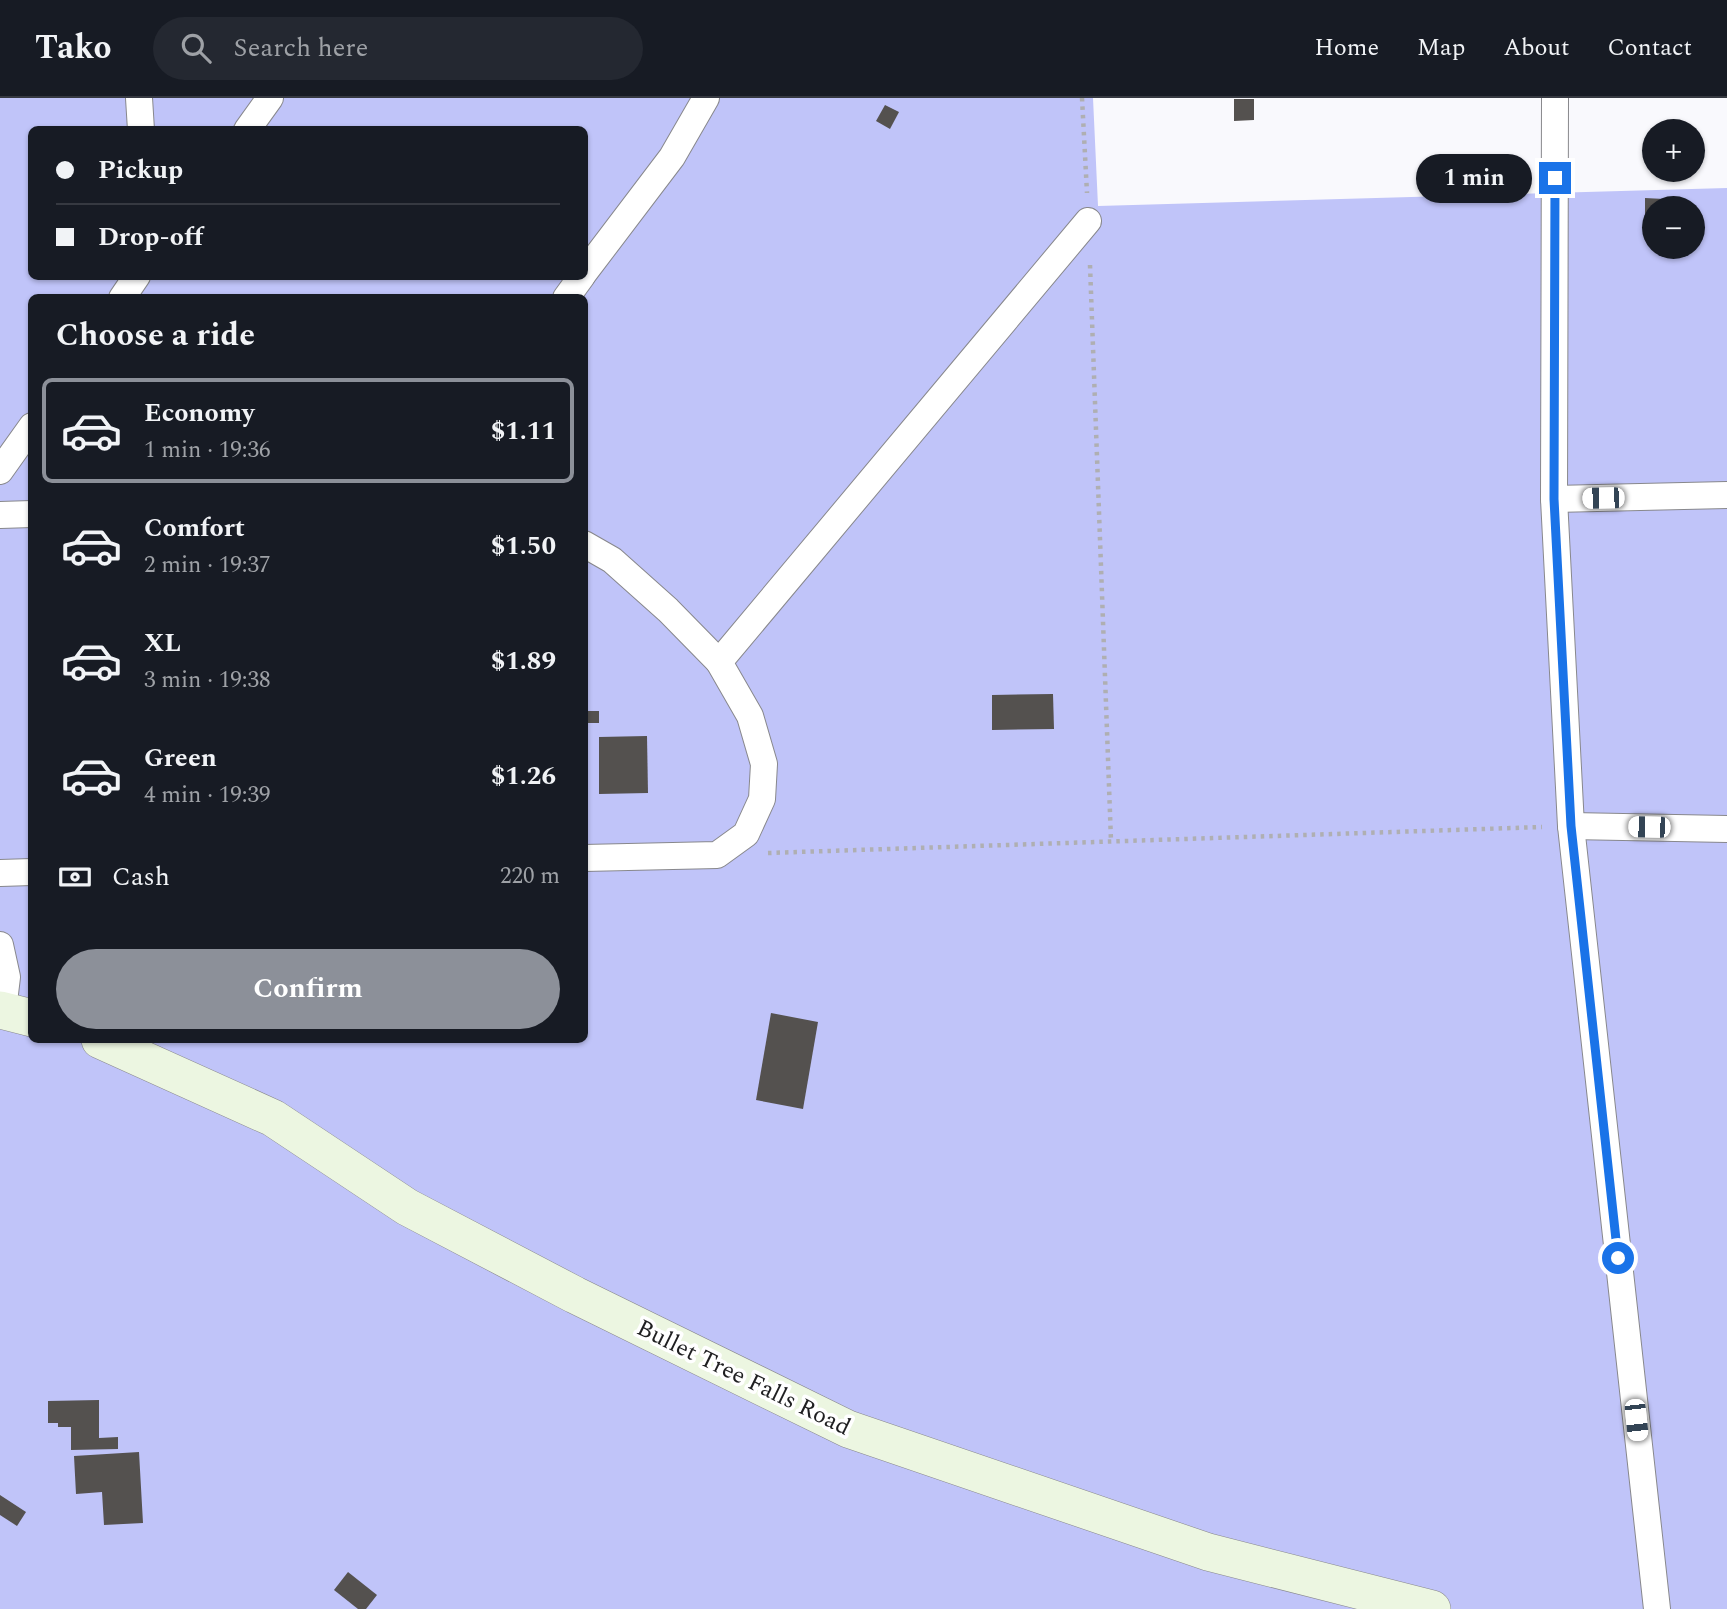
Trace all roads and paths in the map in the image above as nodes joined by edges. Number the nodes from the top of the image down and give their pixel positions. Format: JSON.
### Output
{"nodes":[{"id":1,"x":139,"y":98,"type":"edge"},
{"id":2,"x":270,"y":98,"type":"edge"},
{"id":3,"x":706,"y":98,"type":"edge"},
{"id":4,"x":1082,"y":98,"type":"edge"},
{"id":5,"x":1556,"y":98,"type":"edge"},
{"id":6,"x":141,"y":126,"type":"edge"},
{"id":7,"x":250,"y":126,"type":"edge"},
{"id":8,"x":1088,"y":220,"type":"junction"},
{"id":9,"x":588,"y":268,"type":"edge"},
{"id":10,"x":28,"y":432,"type":"edge"},
{"id":11,"x":0,"y":471,"type":"edge"},
{"id":12,"x":1727,"y":495,"type":"edge"},
{"id":13,"x":1554,"y":499,"type":"junction"},
{"id":14,"x":28,"y":514,"type":"edge"},
{"id":15,"x":0,"y":515,"type":"edge"},
{"id":16,"x":588,"y":546,"type":"edge"},
{"id":17,"x":719,"y":662,"type":"junction"},
{"id":18,"x":1571,"y":826,"type":"junction"},
{"id":19,"x":1727,"y":829,"type":"edge"},
{"id":20,"x":1111,"y":841,"type":"junction"},
{"id":21,"x":717,"y":855,"type":"junction"},
{"id":22,"x":588,"y":858,"type":"edge"},
{"id":23,"x":28,"y":872,"type":"edge"},
{"id":24,"x":0,"y":873,"type":"edge"},
{"id":25,"x":0,"y":945,"type":"edge"},
{"id":26,"x":11,"y":1013,"type":"edge"},
{"id":27,"x":107,"y":1043,"type":"edge"},
{"id":28,"x":1432,"y":1609,"type":"edge"},
{"id":29,"x":1657,"y":1609,"type":"edge"}],
"edges":[{"from":1,"to":6,"type":"street"},
{"from":2,"to":7,"type":"street"},
{"from":3,"to":9,"type":"street"},
{"from":4,"to":8,"type":"path"},
{"from":5,"to":13,"type":"street"},
{"from":8,"to":17,"type":"street"},
{"from":8,"to":20,"type":"path"},
{"from":10,"to":11,"type":"street"},
{"from":12,"to":13,"type":"street"},
{"from":13,"to":18,"type":"street"},
{"from":14,"to":15,"type":"street"},
{"from":16,"to":17,"type":"street"},
{"from":17,"to":21,"type":"street"},
{"from":18,"to":19,"type":"street"},
{"from":18,"to":20,"type":"path"},
{"from":18,"to":29,"type":"street"},
{"from":20,"to":21,"type":"path"},
{"from":21,"to":22,"type":"street"},
{"from":23,"to":24,"type":"street"},
{"from":25,"to":26,"type":"street"},
{"from":27,"to":28,"type":"main road","name":"Bullet Tree Falls Road"}]}
